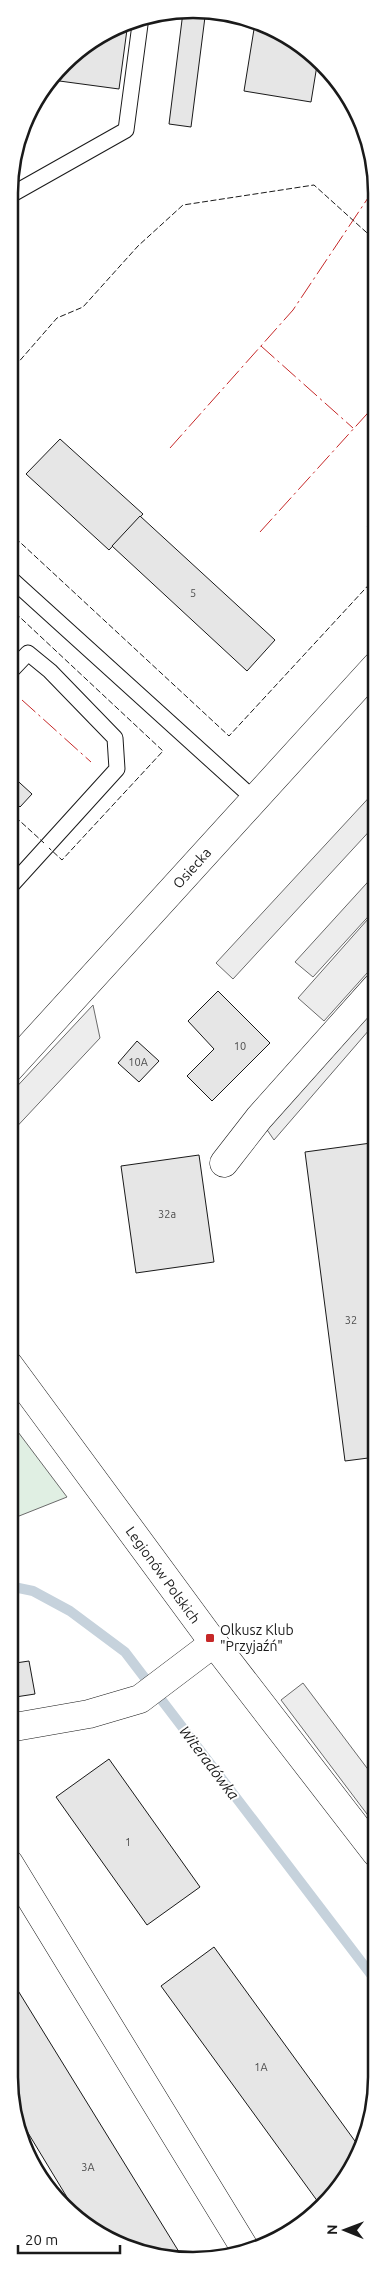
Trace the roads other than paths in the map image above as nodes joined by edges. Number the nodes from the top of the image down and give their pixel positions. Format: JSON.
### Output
{"nodes":[{"id":1,"x":140,"y":26,"type":"edge"},
{"id":2,"x":18,"y":191,"type":"edge"},
{"id":3,"x":18,"y":585,"type":"edge"},
{"id":4,"x":18,"y":664,"type":"edge"},
{"id":5,"x":367,"y":676,"type":"edge"},
{"id":6,"x":254,"y":799,"type":"junction"},
{"id":7,"x":18,"y":878,"type":"edge"},
{"id":8,"x":367,"y":998,"type":"edge"},
{"id":9,"x":18,"y":1059,"type":"edge"},
{"id":10,"x":224,"y":1163,"type":"dead end"},
{"id":11,"x":18,"y":1377,"type":"edge"},
{"id":12,"x":214,"y":1643,"type":"junction"},
{"id":13,"x":18,"y":1726,"type":"edge"},
{"id":14,"x":367,"y":1841,"type":"edge"},
{"id":15,"x":18,"y":1878,"type":"edge"},
{"id":16,"x":243,"y":2245,"type":"edge"}],
"edges":[{"from":1,"to":2,"type":"lane"},
{"from":3,"to":6,"type":"lane"},
{"from":4,"to":7,"type":"lane"},
{"from":5,"to":6,"type":"street","name":"Osiecka"},
{"from":6,"to":9,"type":"street","name":"Osiecka"},
{"from":8,"to":10,"type":"street"},
{"from":11,"to":12,"type":"street","name":"Legionów Polskich"},
{"from":12,"to":13,"type":"street"},
{"from":12,"to":14,"type":"street","name":"Legionów Polskich"},
{"from":15,"to":16,"type":"street"}]}
